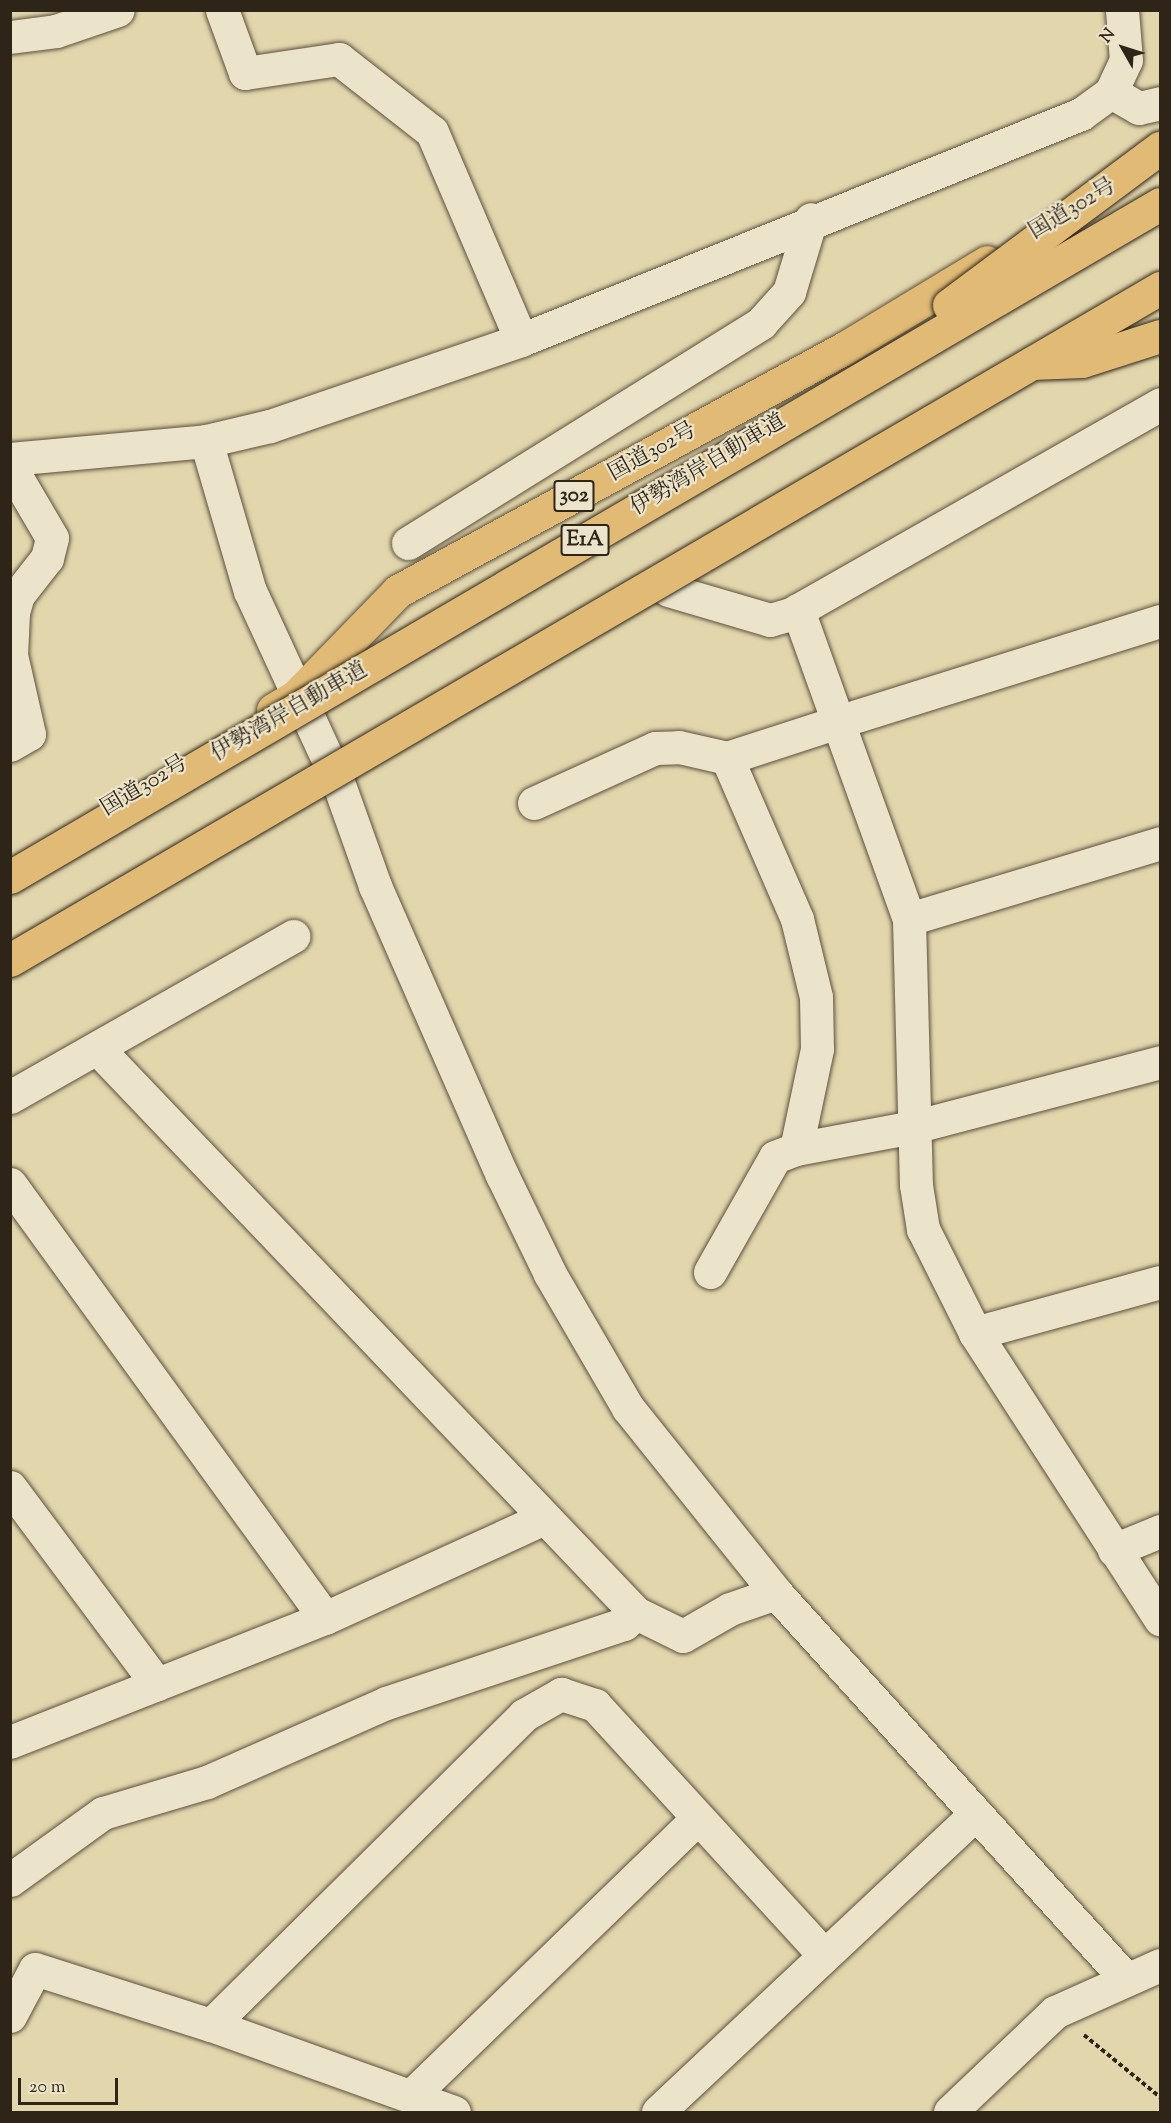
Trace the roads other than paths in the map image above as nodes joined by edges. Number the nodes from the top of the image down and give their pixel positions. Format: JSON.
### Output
{"nodes":[{"id":1,"x":118,"y":10,"type":"edge"},
{"id":2,"x":222,"y":10,"type":"edge"},
{"id":3,"x":1122,"y":10,"type":"edge"},
{"id":4,"x":56,"y":21,"type":"edge"},
{"id":5,"x":10,"y":37,"type":"edge"},
{"id":6,"x":1111,"y":92,"type":"junction"},
{"id":7,"x":1161,"y":103,"type":"edge"},
{"id":8,"x":1161,"y":148,"type":"edge"},
{"id":9,"x":1161,"y":157,"type":"edge"},
{"id":10,"x":1161,"y":204,"type":"edge"},
{"id":11,"x":810,"y":219,"type":"junction"},
{"id":12,"x":1161,"y":288,"type":"edge"},
{"id":13,"x":1161,"y":306,"type":"edge"},
{"id":14,"x":1161,"y":336,"type":"edge"},
{"id":15,"x":520,"y":340,"type":"junction"},
{"id":16,"x":1027,"y":363,"type":"junction"},
{"id":17,"x":841,"y":388,"type":"junction"},
{"id":18,"x":1161,"y":404,"type":"edge"},
{"id":19,"x":206,"y":441,"type":"junction"},
{"id":20,"x":10,"y":459,"type":"edge"},
{"id":21,"x":10,"y":466,"type":"edge"},
{"id":22,"x":408,"y":543,"type":"dead end"},
{"id":23,"x":668,"y":590,"type":"junction"},
{"id":24,"x":798,"y":610,"type":"junction"},
{"id":25,"x":1161,"y":621,"type":"edge"},
{"id":26,"x":296,"y":696,"type":"junction"},
{"id":27,"x":838,"y":722,"type":"junction"},
{"id":28,"x":10,"y":745,"type":"edge"},
{"id":29,"x":727,"y":758,"type":"junction"},
{"id":30,"x":337,"y":779,"type":"junction"},
{"id":31,"x":534,"y":803,"type":"dead end"},
{"id":32,"x":1161,"y":843,"type":"edge"},
{"id":33,"x":10,"y":866,"type":"edge"},
{"id":34,"x":10,"y":877,"type":"edge"},
{"id":35,"x":909,"y":919,"type":"junction"},
{"id":36,"x":293,"y":936,"type":"dead end"},
{"id":37,"x":10,"y":960,"type":"edge"},
{"id":38,"x":10,"y":969,"type":"edge"},
{"id":39,"x":97,"y":1048,"type":"junction"},
{"id":40,"x":1161,"y":1062,"type":"edge"},
{"id":41,"x":10,"y":1097,"type":"edge"},
{"id":42,"x":913,"y":1127,"type":"junction"},
{"id":43,"x":796,"y":1149,"type":"junction"},
{"id":44,"x":10,"y":1184,"type":"edge"},
{"id":45,"x":710,"y":1272,"type":"dead end"},
{"id":46,"x":1161,"y":1282,"type":"edge"},
{"id":47,"x":975,"y":1333,"type":"junction"},
{"id":48,"x":10,"y":1487,"type":"edge"},
{"id":49,"x":544,"y":1518,"type":"junction"},
{"id":50,"x":1161,"y":1531,"type":"edge"},
{"id":51,"x":1114,"y":1550,"type":"junction"},
{"id":52,"x":776,"y":1593,"type":"junction"},
{"id":53,"x":636,"y":1613,"type":"junction"},
{"id":54,"x":325,"y":1618,"type":"junction"},
{"id":55,"x":1161,"y":1619,"type":"edge"},
{"id":56,"x":157,"y":1684,"type":"junction"},
{"id":57,"x":10,"y":1742,"type":"edge"},
{"id":58,"x":976,"y":1813,"type":"junction"},
{"id":59,"x":696,"y":1820,"type":"junction"},
{"id":60,"x":10,"y":1880,"type":"edge"},
{"id":61,"x":822,"y":1953,"type":"junction"},
{"id":62,"x":1161,"y":1965,"type":"edge"},
{"id":63,"x":1126,"y":1979,"type":"junction"},
{"id":64,"x":10,"y":2016,"type":"edge"},
{"id":65,"x":211,"y":2025,"type":"junction"},
{"id":66,"x":411,"y":2096,"type":"junction"},
{"id":67,"x":454,"y":2112,"type":"edge"},
{"id":68,"x":658,"y":2112,"type":"edge"},
{"id":69,"x":950,"y":2112,"type":"edge"}],
"edges":[{"from":1,"to":4,"type":"street"},
{"from":2,"to":15,"type":"street"},
{"from":3,"to":6,"type":"street"},
{"from":4,"to":5,"type":"street"},
{"from":6,"to":7,"type":"street"},
{"from":6,"to":11,"type":"street"},
{"from":8,"to":17,"type":"highway","bridge":true},
{"from":9,"to":26,"type":"highway","name":"国道302号","number":"302"},
{"from":10,"to":17,"type":"highway","name":"伊勢湾岸自動車道","number":"E1A","bridge":true},
{"from":11,"to":15,"type":"street"},
{"from":11,"to":22,"type":"street"},
{"from":12,"to":16,"type":"highway","bridge":true},
{"from":13,"to":23,"type":"highway"},
{"from":14,"to":16,"type":"highway","bridge":true},
{"from":15,"to":19,"type":"street"},
{"from":16,"to":37,"type":"highway","bridge":true},
{"from":17,"to":34,"type":"highway","name":"伊勢湾岸自動車道","number":"E1A","bridge":true},
{"from":18,"to":24,"type":"street"},
{"from":19,"to":20,"type":"street"},
{"from":19,"to":26,"type":"street"},
{"from":21,"to":28,"type":"street"},
{"from":23,"to":24,"type":"street"},
{"from":23,"to":30,"type":"highway"},
{"from":24,"to":27,"type":"street"},
{"from":25,"to":27,"type":"street"},
{"from":26,"to":30,"type":"street"},
{"from":26,"to":33,"type":"highway","name":"国道302号","number":"302"},
{"from":27,"to":29,"type":"street"},
{"from":27,"to":35,"type":"street"},
{"from":29,"to":31,"type":"street"},
{"from":29,"to":43,"type":"street"},
{"from":30,"to":38,"type":"highway"},
{"from":30,"to":52,"type":"street"},
{"from":32,"to":35,"type":"street"},
{"from":35,"to":42,"type":"street"},
{"from":36,"to":39,"type":"street"},
{"from":39,"to":41,"type":"street"},
{"from":39,"to":49,"type":"street"},
{"from":40,"to":42,"type":"street"},
{"from":42,"to":43,"type":"street"},
{"from":42,"to":47,"type":"street"},
{"from":43,"to":45,"type":"street"},
{"from":44,"to":54,"type":"street"},
{"from":46,"to":47,"type":"street"},
{"from":47,"to":51,"type":"street"},
{"from":48,"to":56,"type":"street"},
{"from":49,"to":53,"type":"street"},
{"from":49,"to":54,"type":"street"},
{"from":50,"to":51,"type":"street"},
{"from":51,"to":55,"type":"street"},
{"from":52,"to":53,"type":"street"},
{"from":52,"to":58,"type":"street"},
{"from":53,"to":60,"type":"street"},
{"from":54,"to":56,"type":"street"},
{"from":56,"to":57,"type":"street"},
{"from":58,"to":61,"type":"street"},
{"from":58,"to":63,"type":"street"},
{"from":59,"to":61,"type":"street"},
{"from":59,"to":65,"type":"street"},
{"from":59,"to":66,"type":"street"},
{"from":61,"to":68,"type":"street"},
{"from":62,"to":63,"type":"street"},
{"from":63,"to":69,"type":"street"},
{"from":64,"to":65,"type":"street"},
{"from":65,"to":66,"type":"street"},
{"from":66,"to":67,"type":"street"}]}
